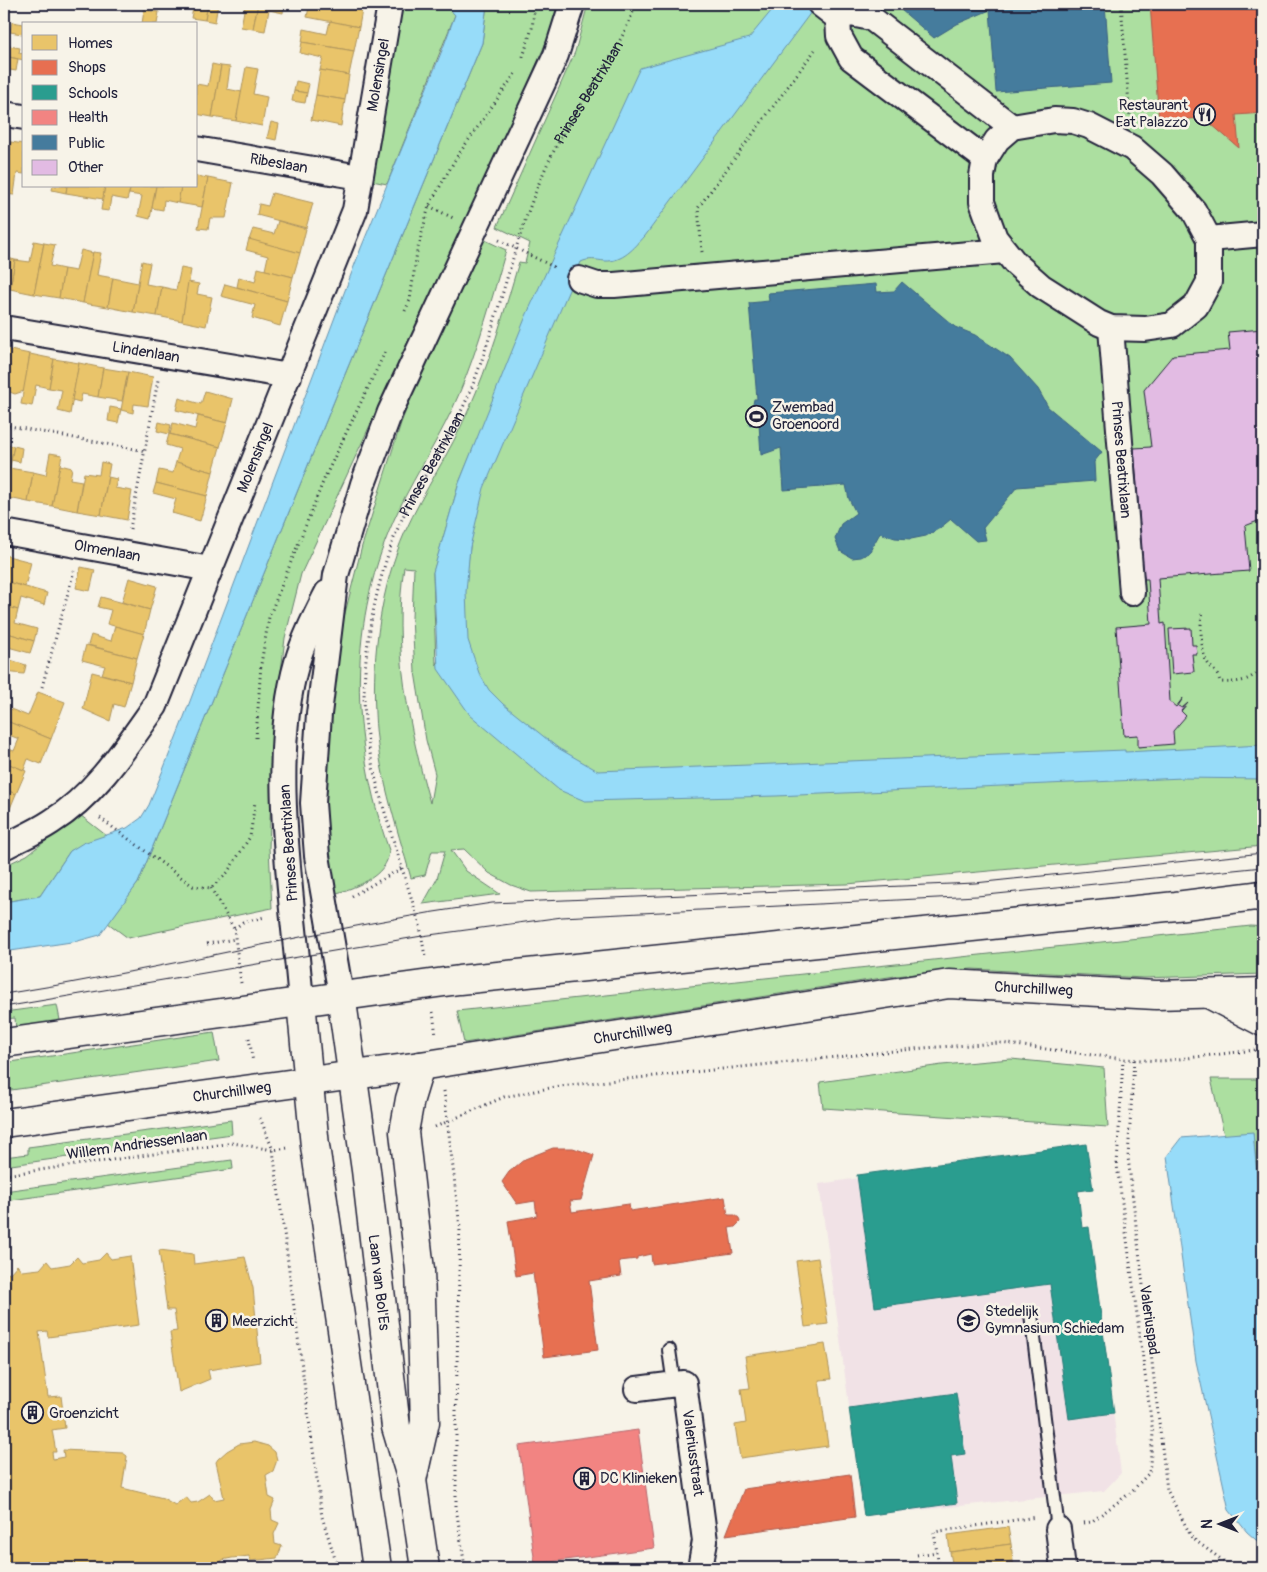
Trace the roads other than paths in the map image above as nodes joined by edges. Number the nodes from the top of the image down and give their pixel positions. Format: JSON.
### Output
{"nodes":[{"id":1,"x":390,"y":4,"type":"edge"},
{"id":2,"x":572,"y":4,"type":"edge"},
{"id":3,"x":829,"y":10,"type":"edge"},
{"id":4,"x":4,"y":114,"type":"edge"},
{"id":5,"x":22,"y":117,"type":"edge"},
{"id":6,"x":1012,"y":127,"type":"junction"},
{"id":7,"x":198,"y":149,"type":"edge"},
{"id":8,"x":985,"y":160,"type":"junction"},
{"id":9,"x":360,"y":177,"type":"junction"},
{"id":10,"x":1263,"y":234,"type":"edge"},
{"id":11,"x":1209,"y":239,"type":"junction"},
{"id":12,"x":1004,"y":251,"type":"junction"},
{"id":13,"x":579,"y":279,"type":"dead end"},
{"id":14,"x":4,"y":328,"type":"edge"},
{"id":15,"x":1111,"y":328,"type":"junction"},
{"id":16,"x":289,"y":376,"type":"junction"},
{"id":17,"x":4,"y":532,"type":"edge"},
{"id":18,"x":210,"y":569,"type":"junction"},
{"id":19,"x":336,"y":575,"type":"junction"},
{"id":20,"x":1132,"y":593,"type":"dead end"},
{"id":21,"x":4,"y":847,"type":"edge"},
{"id":22,"x":1261,"y":896,"type":"edge"},
{"id":23,"x":1263,"y":992,"type":"edge"},
{"id":24,"x":1209,"y":994,"type":"junction"},
{"id":25,"x":341,"y":995,"type":"junction"},
{"id":26,"x":301,"y":1002,"type":"junction"},
{"id":27,"x":1263,"y":1022,"type":"edge"},
{"id":28,"x":4,"y":1043,"type":"edge"},
{"id":29,"x":420,"y":1066,"type":"junction"},
{"id":30,"x":353,"y":1076,"type":"junction"},
{"id":31,"x":308,"y":1082,"type":"junction"},
{"id":32,"x":4,"y":1123,"type":"edge"},
{"id":33,"x":1030,"y":1314,"type":"dead end"},
{"id":34,"x":670,"y":1350,"type":"dead end"},
{"id":35,"x":674,"y":1385,"type":"junction"},
{"id":36,"x":638,"y":1389,"type":"dead end"},
{"id":37,"x":412,"y":1480,"type":"junction"},
{"id":38,"x":1057,"y":1522,"type":"joint"},
{"id":39,"x":377,"y":1568,"type":"edge"},
{"id":40,"x":425,"y":1568,"type":"edge"},
{"id":41,"x":700,"y":1568,"type":"edge"},
{"id":42,"x":1063,"y":1568,"type":"edge"}],
"edges":[{"from":1,"to":9,"type":"street","name":"Molensingel"},
{"from":2,"to":19,"type":"street","name":"Prinses Beatrixlaan"},
{"from":3,"to":6,"type":"street"},
{"from":3,"to":8,"type":"street"},
{"from":4,"to":5,"type":"street"},
{"from":6,"to":8,"type":"street"},
{"from":6,"to":11,"type":"street"},
{"from":7,"to":9,"type":"street","name":"Ribeslaan"},
{"from":8,"to":12,"type":"street"},
{"from":9,"to":16,"type":"street","name":"Molensingel"},
{"from":10,"to":11,"type":"street"},
{"from":11,"to":15,"type":"street"},
{"from":12,"to":13,"type":"street"},
{"from":12,"to":15,"type":"street"},
{"from":14,"to":16,"type":"street","name":"Lindenlaan"},
{"from":15,"to":20,"type":"street","name":"Prinses Beatrixlaan"},
{"from":16,"to":18,"type":"street","name":"Molensingel"},
{"from":17,"to":18,"type":"street","name":"Olmenlaan"},
{"from":18,"to":21,"type":"street","name":"Molensingel"},
{"from":19,"to":25,"type":"street","name":"Prinses Beatrixlaan"},
{"from":19,"to":26,"type":"street","name":"Prinses Beatrixlaan"},
{"from":22,"to":25,"type":"main road"},
{"from":23,"to":24,"type":"main road","name":"Churchillweg"},
{"from":24,"to":27,"type":"main road"},
{"from":24,"to":29,"type":"main road","name":"Churchillweg"},
{"from":25,"to":26,"type":"main road"},
{"from":25,"to":30,"type":"main road","name":"Laan van Bol'Es"},
{"from":26,"to":28,"type":"main road"},
{"from":26,"to":31,"type":"main road"},
{"from":29,"to":30,"type":"main road","name":"Churchillweg"},
{"from":29,"to":37,"type":"main road"},
{"from":30,"to":31,"type":"main road","name":"Churchillweg"},
{"from":30,"to":37,"type":"main road","name":"Laan van Bol'Es"},
{"from":31,"to":32,"type":"main road","name":"Churchillweg"},
{"from":31,"to":39,"type":"main road"},
{"from":33,"to":38,"type":"lane"},
{"from":34,"to":35,"type":"lane"},
{"from":35,"to":36,"type":"street"},
{"from":35,"to":41,"type":"street","name":"Valeriusstraat"},
{"from":37,"to":40,"type":"main road","name":"Laan van Bol'Es"},
{"from":38,"to":42,"type":"street"}]}
